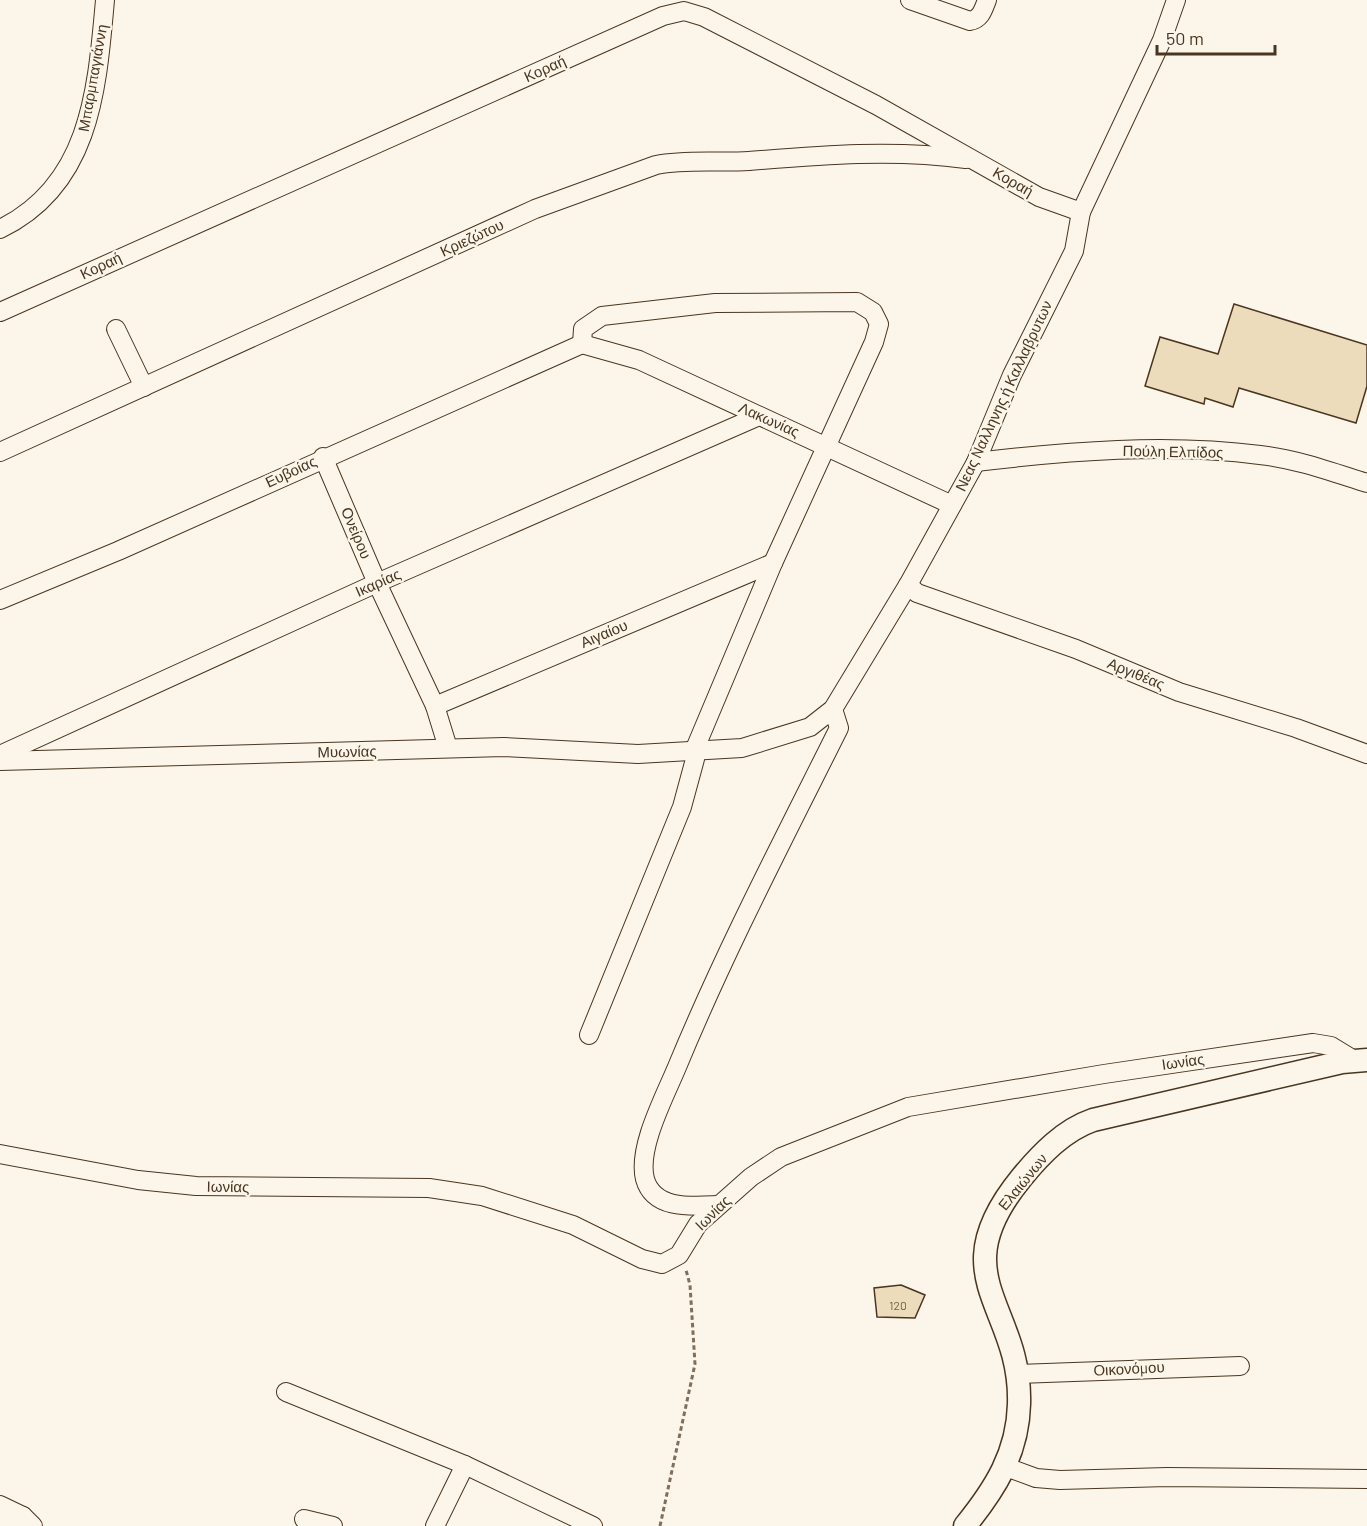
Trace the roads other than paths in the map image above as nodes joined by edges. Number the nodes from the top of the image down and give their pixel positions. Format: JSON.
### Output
{"nodes":[{"id":1,"x":105,"y":0,"type":"edge"},
{"id":2,"x":910,"y":0,"type":"edge"},
{"id":3,"x":987,"y":0,"type":"edge"},
{"id":4,"x":1176,"y":0,"type":"edge"},
{"id":5,"x":974,"y":160,"type":"junction"},
{"id":6,"x":1081,"y":213,"type":"junction"},
{"id":7,"x":0,"y":229,"type":"edge"},
{"id":8,"x":0,"y":312,"type":"edge"},
{"id":9,"x":116,"y":330,"type":"dead end"},
{"id":10,"x":582,"y":344,"type":"junction"},
{"id":11,"x":144,"y":387,"type":"junction"},
{"id":12,"x":759,"y":416,"type":"junction"},
{"id":13,"x":826,"y":446,"type":"junction"},
{"id":14,"x":0,"y":452,"type":"edge"},
{"id":15,"x":323,"y":457,"type":"junction"},
{"id":16,"x":976,"y":462,"type":"junction"},
{"id":17,"x":1367,"y":483,"type":"edge"},
{"id":18,"x":952,"y":506,"type":"junction"},
{"id":19,"x":773,"y":562,"type":"junction"},
{"id":20,"x":377,"y":583,"type":"junction"},
{"id":21,"x":908,"y":585,"type":"junction"},
{"id":22,"x":0,"y":600,"type":"edge"},
{"id":23,"x":435,"y":706,"type":"junction"},
{"id":24,"x":833,"y":709,"type":"junction"},
{"id":25,"x":448,"y":748,"type":"junction"},
{"id":26,"x":694,"y":751,"type":"junction"},
{"id":27,"x":1367,"y":754,"type":"edge"},
{"id":28,"x":0,"y":755,"type":"edge"},
{"id":29,"x":0,"y":761,"type":"edge"},
{"id":30,"x":589,"y":1035,"type":"dead end"},
{"id":31,"x":1360,"y":1060,"type":"edge"},
{"id":32,"x":0,"y":1154,"type":"edge"},
{"id":33,"x":719,"y":1205,"type":"junction"},
{"id":34,"x":1240,"y":1366,"type":"dead end"},
{"id":35,"x":1018,"y":1374,"type":"junction"},
{"id":36,"x":286,"y":1392,"type":"dead end"},
{"id":37,"x":465,"y":1465,"type":"junction"},
{"id":38,"x":1006,"y":1467,"type":"junction"},
{"id":39,"x":1367,"y":1479,"type":"edge"},
{"id":40,"x":0,"y":1505,"type":"edge"},
{"id":41,"x":304,"y":1519,"type":"dead end"},
{"id":42,"x":28,"y":1521,"type":"edge"},
{"id":43,"x":0,"y":1524,"type":"edge"},
{"id":44,"x":333,"y":1526,"type":"edge"},
{"id":45,"x":435,"y":1526,"type":"edge"},
{"id":46,"x":593,"y":1526,"type":"edge"},
{"id":47,"x":965,"y":1526,"type":"edge"}],
"edges":[{"from":1,"to":7,"type":"street","name":"Μπαρμπαγιάννη"},
{"from":2,"to":3,"type":"street"},
{"from":4,"to":6,"type":"street","name":"Νεας Nαλληνης ή Καλλαβρυτων"},
{"from":5,"to":6,"type":"street","name":"Κοραή"},
{"from":5,"to":8,"type":"street","name":"Κοραή"},
{"from":5,"to":11,"type":"street","name":"Κριεζώτου"},
{"from":6,"to":16,"type":"street","name":"Νεας Nαλληνης ή Καλλαβρυτων"},
{"from":9,"to":11,"type":"street"},
{"from":10,"to":12,"type":"street","name":"Λακωνίας"},
{"from":10,"to":13,"type":"street"},
{"from":10,"to":15,"type":"street","name":"Ευβοίας"},
{"from":11,"to":14,"type":"street","name":"Κριεζώτου"},
{"from":12,"to":13,"type":"street","name":"Λακωνίας"},
{"from":12,"to":20,"type":"street","name":"Ικαρίας"},
{"from":13,"to":18,"type":"street","name":"Λακωνίας"},
{"from":13,"to":19,"type":"street"},
{"from":15,"to":20,"type":"street","name":"Ονείρου"},
{"from":15,"to":22,"type":"street","name":"Ευβοίας"},
{"from":16,"to":17,"type":"street","name":"Πούλη Ελπίδος"},
{"from":16,"to":18,"type":"street","name":"Νεας Nαλληνης ή Καλλαβρυτων"},
{"from":18,"to":21,"type":"street","name":"Νεας Nαλληνης ή Καλλαβρυτων"},
{"from":19,"to":23,"type":"street","name":"Αιγαίου"},
{"from":19,"to":26,"type":"street"},
{"from":20,"to":23,"type":"street","name":"Ονείρου"},
{"from":20,"to":28,"type":"street","name":"Ικαρίας"},
{"from":21,"to":24,"type":"street","name":"Νεας Nαλληνης ή Καλλαβρυτων"},
{"from":21,"to":27,"type":"street","name":"Αργιθέας"},
{"from":23,"to":25,"type":"street","name":"Ονείρου"},
{"from":24,"to":26,"type":"street","name":"Νεας Nαλληνης ή Καλλαβρυτων"},
{"from":24,"to":33,"type":"street"},
{"from":25,"to":26,"type":"street","name":"Μυωνίας"},
{"from":25,"to":29,"type":"street","name":"Μυωνίας"},
{"from":26,"to":30,"type":"street"},
{"from":31,"to":33,"type":"street","name":"Ιωνίας"},
{"from":31,"to":35,"type":"main road","name":"Ελαιώνων"},
{"from":32,"to":33,"type":"street","name":"Ιωνίας"},
{"from":34,"to":35,"type":"street","name":"Οικονόμου"},
{"from":35,"to":38,"type":"main road","name":"Ελαιώνων"},
{"from":36,"to":37,"type":"street"},
{"from":37,"to":45,"type":"street"},
{"from":37,"to":46,"type":"street"},
{"from":38,"to":39,"type":"street"},
{"from":38,"to":47,"type":"main road","name":"Ελαιώνων"},
{"from":40,"to":42,"type":"street"},
{"from":41,"to":44,"type":"street"},
{"from":42,"to":43,"type":"street"}]}
